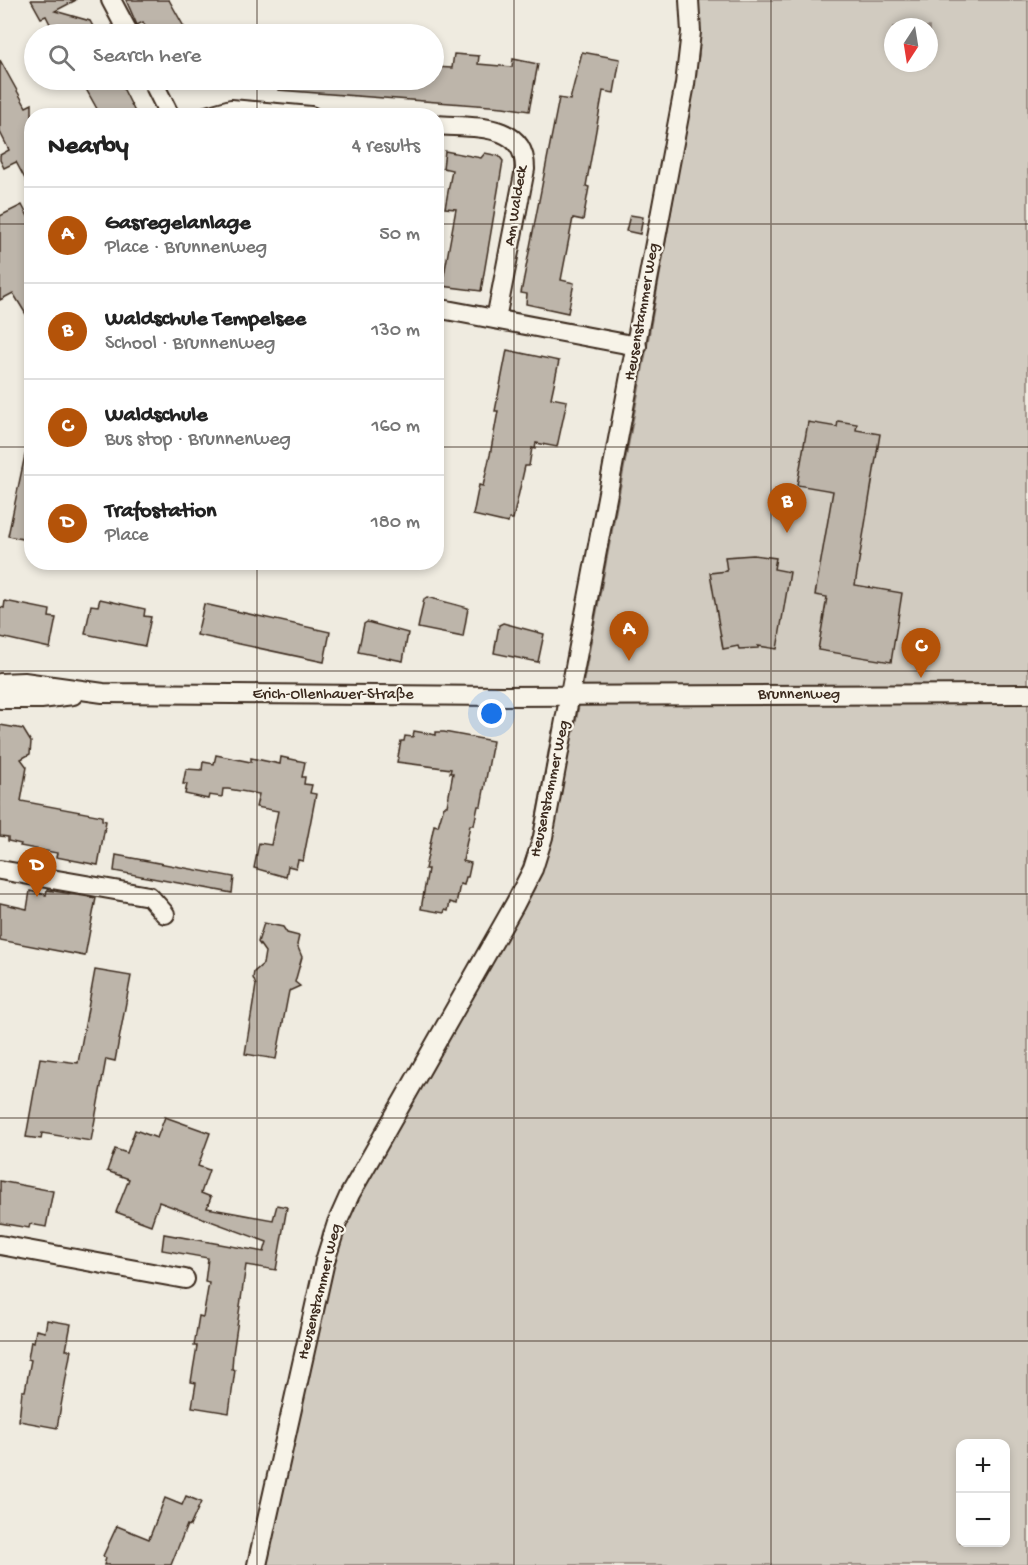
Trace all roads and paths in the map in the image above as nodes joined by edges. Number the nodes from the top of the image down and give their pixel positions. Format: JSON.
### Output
{"nodes":[{"id":1,"x":111,"y":0,"type":"edge"},
{"id":2,"x":689,"y":0,"type":"edge"},
{"id":3,"x":124,"y":24,"type":"edge"},
{"id":4,"x":157,"y":90,"type":"edge"},
{"id":5,"x":166,"y":108,"type":"edge"},
{"id":6,"x":444,"y":126,"type":"edge"},
{"id":7,"x":444,"y":309,"type":"edge"},
{"id":8,"x":496,"y":319,"type":"junction"},
{"id":9,"x":637,"y":346,"type":"junction"},
{"id":10,"x":0,"y":683,"type":"edge"},
{"id":11,"x":95,"y":693,"type":"junction"},
{"id":12,"x":1028,"y":694,"type":"edge"},
{"id":13,"x":570,"y":696,"type":"junction"},
{"id":14,"x":0,"y":699,"type":"edge"},
{"id":15,"x":0,"y":870,"type":"edge"},
{"id":16,"x":165,"y":914,"type":"dead end"},
{"id":17,"x":0,"y":1245,"type":"edge"},
{"id":18,"x":184,"y":1279,"type":"dead end"},
{"id":19,"x":257,"y":1565,"type":"edge"}],
"edges":[{"from":1,"to":3,"type":"street"},
{"from":2,"to":9,"type":"street","name":"Heusenstammer Weg"},
{"from":4,"to":5,"type":"street"},
{"from":6,"to":8,"type":"street","name":"Am Waldeck"},
{"from":7,"to":8,"type":"street"},
{"from":8,"to":9,"type":"street"},
{"from":9,"to":13,"type":"street","name":"Heusenstammer Weg"},
{"from":10,"to":11,"type":"street","name":"Erich-Ollenhauer-Straße"},
{"from":11,"to":13,"type":"street","name":"Erich-Ollenhauer-Straße"},
{"from":11,"to":14,"type":"street","name":"Erich-Ollenhauer-Straße"},
{"from":12,"to":13,"type":"street","name":"Brunnenweg"},
{"from":13,"to":19,"type":"street","name":"Heusenstammer Weg"},
{"from":15,"to":16,"type":"street"},
{"from":17,"to":18,"type":"street"}]}
